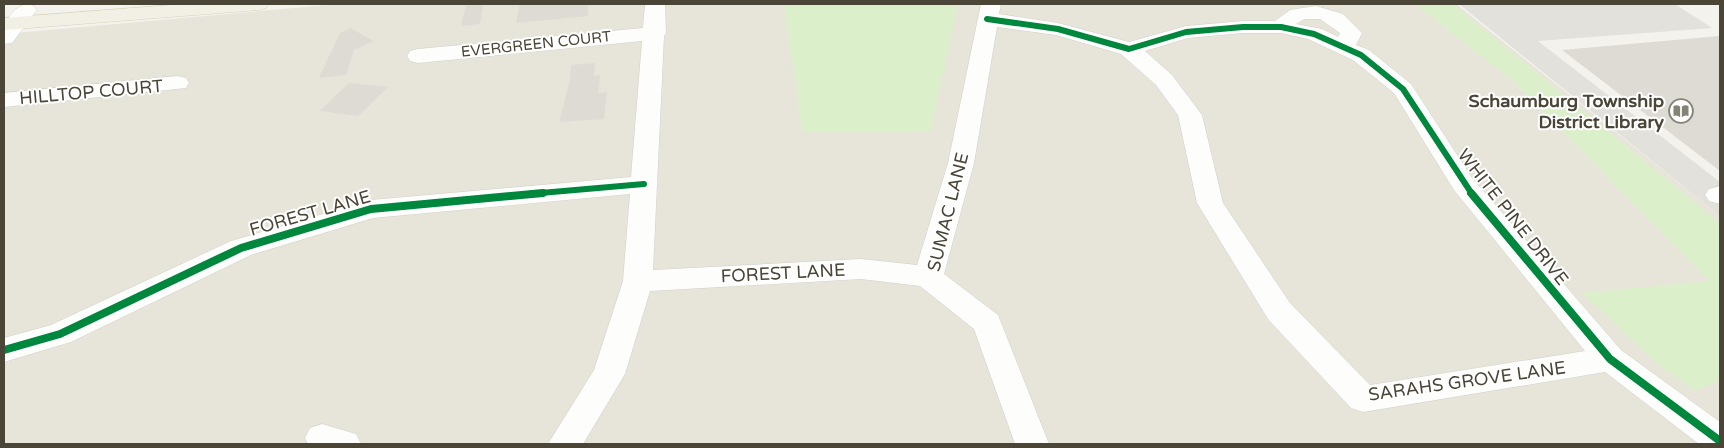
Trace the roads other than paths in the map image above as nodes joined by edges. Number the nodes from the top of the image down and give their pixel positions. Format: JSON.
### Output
{"nodes":[{"id":1,"x":109,"y":4,"type":"edge"},
{"id":2,"x":259,"y":4,"type":"edge"},
{"id":3,"x":655,"y":4,"type":"edge"},
{"id":4,"x":988,"y":8,"type":"edge"},
{"id":5,"x":11,"y":21,"type":"edge"},
{"id":6,"x":654,"y":33,"type":"junction"},
{"id":7,"x":1129,"y":49,"type":"junction"},
{"id":8,"x":418,"y":56,"type":"dead end"},
{"id":9,"x":178,"y":83,"type":"dead end"},
{"id":10,"x":4,"y":100,"type":"edge"},
{"id":11,"x":644,"y":184,"type":"junction"},
{"id":12,"x":928,"y":277,"type":"junction"},
{"id":13,"x":638,"y":281,"type":"junction"},
{"id":14,"x":4,"y":350,"type":"edge"},
{"id":15,"x":1610,"y":359,"type":"junction"},
{"id":16,"x":1720,"y":441,"type":"edge"},
{"id":17,"x":565,"y":444,"type":"edge"},
{"id":18,"x":1032,"y":444,"type":"edge"}],
"edges":[{"from":1,"to":5,"type":"main road"},
{"from":2,"to":5,"type":"main road"},
{"from":3,"to":6,"type":"street"},
{"from":4,"to":7,"type":"street"},
{"from":4,"to":12,"type":"street","name":"SUMAC LANE"},
{"from":6,"to":8,"type":"street","name":"EVERGREEN COURT"},
{"from":6,"to":11,"type":"street"},
{"from":7,"to":15,"type":"street","name":"WHITE PINE DRIVE"},
{"from":7,"to":15,"type":"street","name":"SARAHS GROVE LANE"},
{"from":9,"to":10,"type":"street","name":"HILLTOP COURT"},
{"from":11,"to":13,"type":"street"},
{"from":11,"to":14,"type":"street","name":"FOREST LANE"},
{"from":12,"to":13,"type":"street","name":"FOREST LANE"},
{"from":12,"to":18,"type":"street","name":"SUMAC LANE"},
{"from":13,"to":17,"type":"street"},
{"from":15,"to":16,"type":"street","name":"WHITE PINE DRIVE"}]}
